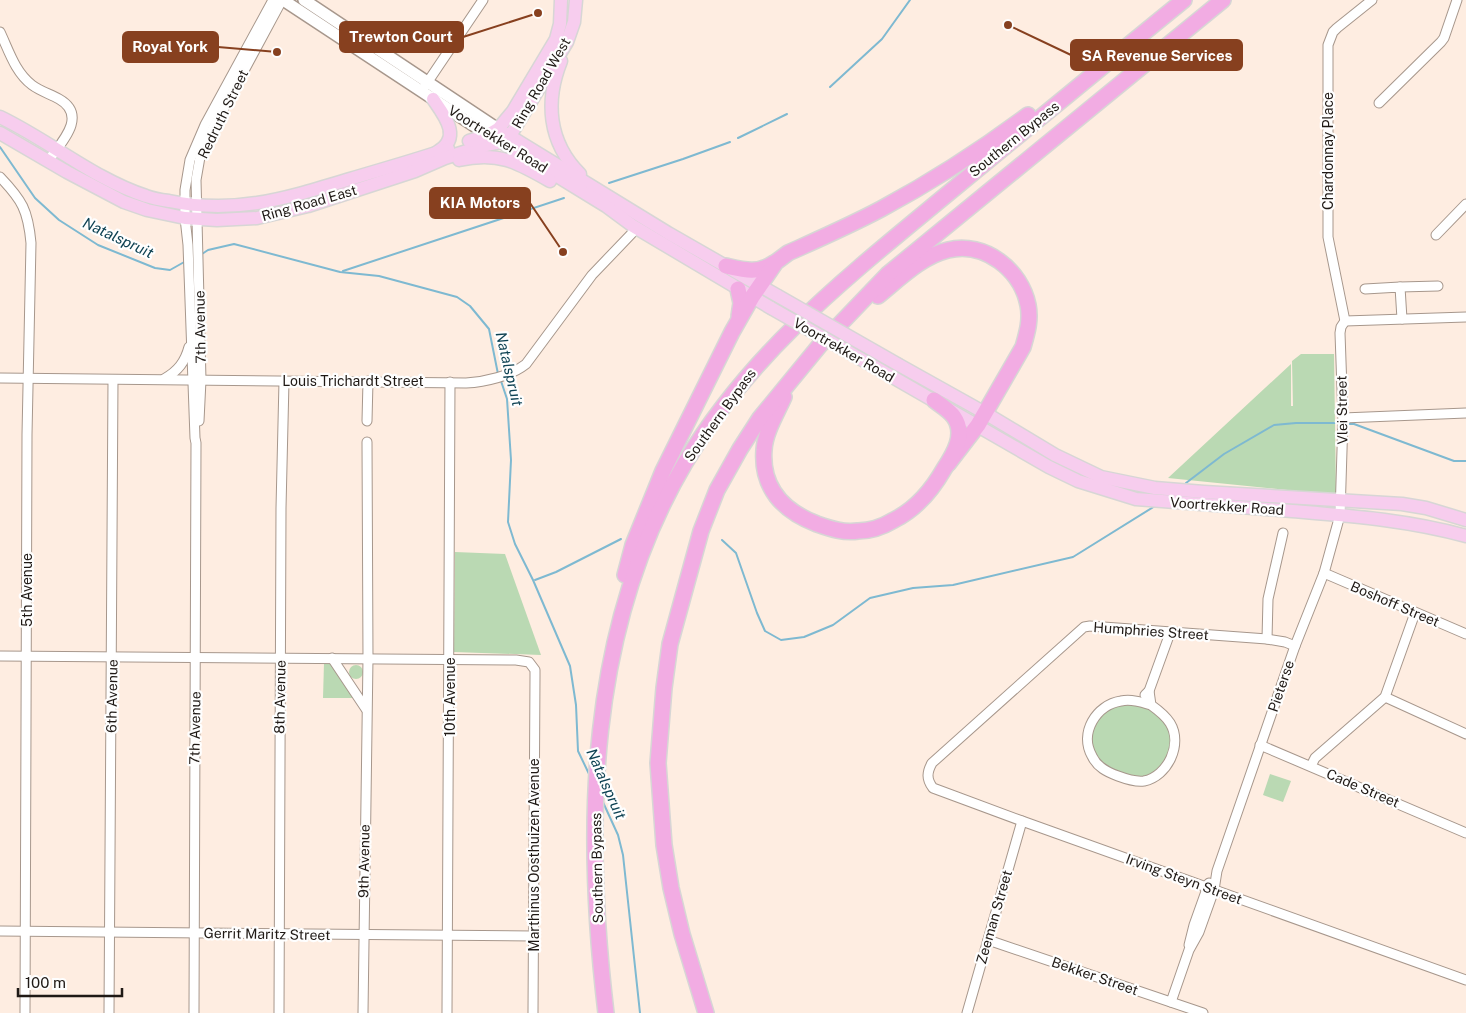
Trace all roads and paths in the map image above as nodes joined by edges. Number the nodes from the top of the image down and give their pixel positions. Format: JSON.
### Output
{"nodes":[{"id":1,"x":273,"y":0,"type":"edge"},
{"id":2,"x":282,"y":0,"type":"edge"},
{"id":3,"x":304,"y":0,"type":"edge"},
{"id":4,"x":483,"y":0,"type":"edge"},
{"id":5,"x":561,"y":0,"type":"edge"},
{"id":6,"x":576,"y":0,"type":"edge"},
{"id":7,"x":581,"y":0,"type":"edge"},
{"id":8,"x":1184,"y":0,"type":"edge"},
{"id":9,"x":1223,"y":0,"type":"edge"},
{"id":10,"x":1372,"y":0,"type":"edge"},
{"id":11,"x":1457,"y":0,"type":"edge"},
{"id":12,"x":574,"y":22,"type":"junction"},
{"id":13,"x":0,"y":32,"type":"edge"},
{"id":14,"x":1144,"y":33,"type":"junction"},
{"id":15,"x":351,"y":38,"type":"junction"},
{"id":16,"x":567,"y":42,"type":"junction"},
{"id":17,"x":428,"y":91,"type":"junction"},
{"id":18,"x":1379,"y":103,"type":"dead end"},
{"id":19,"x":0,"y":117,"type":"edge"},
{"id":20,"x":493,"y":132,"type":"junction"},
{"id":21,"x":0,"y":133,"type":"edge"},
{"id":22,"x":505,"y":139,"type":"junction"},
{"id":23,"x":56,"y":150,"type":"junction"},
{"id":24,"x":432,"y":154,"type":"junction"},
{"id":25,"x":48,"y":161,"type":"junction"},
{"id":26,"x":415,"y":172,"type":"junction"},
{"id":27,"x":0,"y":177,"type":"edge"},
{"id":28,"x":586,"y":182,"type":"junction"},
{"id":29,"x":566,"y":186,"type":"junction"},
{"id":30,"x":1466,"y":204,"type":"edge"},
{"id":31,"x":190,"y":205,"type":"junction"},
{"id":32,"x":191,"y":219,"type":"junction"},
{"id":33,"x":635,"y":227,"type":"junction"},
{"id":34,"x":1436,"y":234,"type":"dead end"},
{"id":35,"x":776,"y":262,"type":"junction"},
{"id":36,"x":726,"y":266,"type":"junction"},
{"id":37,"x":1438,"y":286,"type":"dead end"},
{"id":38,"x":1400,"y":287,"type":"junction"},
{"id":39,"x":738,"y":289,"type":"junction"},
{"id":40,"x":1365,"y":289,"type":"dead end"},
{"id":41,"x":756,"y":292,"type":"junction"},
{"id":42,"x":1466,"y":317,"type":"edge"},
{"id":43,"x":1402,"y":319,"type":"junction"},
{"id":44,"x":1345,"y":321,"type":"junction"},
{"id":45,"x":738,"y":322,"type":"junction"},
{"id":46,"x":191,"y":340,"type":"junction"},
{"id":47,"x":820,"y":346,"type":"junction"},
{"id":48,"x":793,"y":377,"type":"junction"},
{"id":49,"x":0,"y":378,"type":"edge"},
{"id":50,"x":28,"y":379,"type":"junction"},
{"id":51,"x":113,"y":380,"type":"junction"},
{"id":52,"x":162,"y":380,"type":"junction"},
{"id":53,"x":197,"y":380,"type":"junction"},
{"id":54,"x":284,"y":381,"type":"junction"},
{"id":55,"x":368,"y":381,"type":"junction"},
{"id":56,"x":450,"y":382,"type":"junction"},
{"id":57,"x":934,"y":400,"type":"junction"},
{"id":58,"x":1466,"y":413,"type":"edge"},
{"id":59,"x":1343,"y":418,"type":"junction"},
{"id":60,"x":981,"y":419,"type":"junction"},
{"id":61,"x":367,"y":421,"type":"dead end"},
{"id":62,"x":367,"y":442,"type":"dead end"},
{"id":63,"x":948,"y":464,"type":"junction"},
{"id":64,"x":1341,"y":501,"type":"junction"},
{"id":65,"x":1340,"y":515,"type":"junction"},
{"id":66,"x":1466,"y":520,"type":"edge"},
{"id":67,"x":1283,"y":532,"type":"dead end"},
{"id":68,"x":1466,"y":536,"type":"edge"},
{"id":69,"x":1324,"y":573,"type":"junction"},
{"id":70,"x":1416,"y":612,"type":"junction"},
{"id":71,"x":1170,"y":633,"type":"junction"},
{"id":72,"x":1466,"y":634,"type":"edge"},
{"id":73,"x":615,"y":637,"type":"junction"},
{"id":74,"x":1267,"y":639,"type":"junction"},
{"id":75,"x":1295,"y":646,"type":"junction"},
{"id":76,"x":0,"y":656,"type":"edge"},
{"id":77,"x":26,"y":656,"type":"junction"},
{"id":78,"x":112,"y":656,"type":"junction"},
{"id":79,"x":196,"y":657,"type":"junction"},
{"id":80,"x":281,"y":658,"type":"junction"},
{"id":81,"x":332,"y":658,"type":"junction"},
{"id":82,"x":368,"y":658,"type":"junction"},
{"id":83,"x":450,"y":660,"type":"junction"},
{"id":84,"x":367,"y":677,"type":"junction"},
{"id":85,"x":350,"y":684,"type":"junction"},
{"id":86,"x":1149,"y":691,"type":"junction"},
{"id":87,"x":1385,"y":697,"type":"junction"},
{"id":88,"x":1139,"y":702,"type":"junction"},
{"id":89,"x":1151,"y":705,"type":"junction"},
{"id":90,"x":366,"y":709,"type":"junction"},
{"id":91,"x":1466,"y":734,"type":"edge"},
{"id":92,"x":1260,"y":745,"type":"junction"},
{"id":93,"x":936,"y":760,"type":"joint"},
{"id":94,"x":1312,"y":766,"type":"junction"},
{"id":95,"x":1022,"y":821,"type":"junction"},
{"id":96,"x":1466,"y":833,"type":"edge"},
{"id":97,"x":1210,"y":889,"type":"junction"},
{"id":98,"x":0,"y":931,"type":"edge"},
{"id":99,"x":26,"y":931,"type":"junction"},
{"id":100,"x":110,"y":932,"type":"junction"},
{"id":101,"x":194,"y":932,"type":"junction"},
{"id":102,"x":280,"y":935,"type":"junction"},
{"id":103,"x":363,"y":935,"type":"junction"},
{"id":104,"x":448,"y":935,"type":"junction"},
{"id":105,"x":533,"y":936,"type":"junction"},
{"id":106,"x":988,"y":940,"type":"junction"},
{"id":107,"x":1466,"y":980,"type":"edge"},
{"id":108,"x":1175,"y":1006,"type":"edge"},
{"id":109,"x":25,"y":1013,"type":"edge"},
{"id":110,"x":109,"y":1013,"type":"edge"},
{"id":111,"x":194,"y":1013,"type":"edge"},
{"id":112,"x":279,"y":1013,"type":"edge"},
{"id":113,"x":363,"y":1013,"type":"edge"},
{"id":114,"x":448,"y":1013,"type":"edge"},
{"id":115,"x":533,"y":1013,"type":"edge"},
{"id":116,"x":606,"y":1013,"type":"edge"},
{"id":117,"x":706,"y":1013,"type":"edge"},
{"id":118,"x":967,"y":1013,"type":"edge"},
{"id":119,"x":1203,"y":1013,"type":"edge"}],
"edges":[{"from":1,"to":31,"type":"street"},
{"from":2,"to":15,"type":"street","name":"Voortrekker Road"},
{"from":2,"to":31,"type":"street","name":"Redruth Street"},
{"from":3,"to":15,"type":"street","name":"Voortrekker Road"},
{"from":4,"to":17,"type":"street"},
{"from":5,"to":20,"type":"main road","name":"Ring Road West"},
{"from":6,"to":12,"type":"main road","name":"Ring Road West"},
{"from":7,"to":12,"type":"main road"},
{"from":8,"to":14,"type":"highway","name":"Southern Bypass"},
{"from":9,"to":47,"type":"highway","name":"Southern Bypass"},
{"from":10,"to":44,"type":"street","name":"Chardonnay Place"},
{"from":11,"to":18,"type":"street"},
{"from":12,"to":16,"type":"main road","name":"Ring Road West"},
{"from":13,"to":23,"type":"street"},
{"from":14,"to":35,"type":"highway"},
{"from":14,"to":73,"type":"highway","name":"Southern Bypass"},
{"from":15,"to":17,"type":"street","name":"Voortrekker Road"},
{"from":16,"to":22,"type":"main road","name":"Ring Road West"},
{"from":16,"to":28,"type":"main road"},
{"from":17,"to":20,"type":"street","name":"Voortrekker Road"},
{"from":17,"to":20,"type":"street","name":"Voortrekker Road"},
{"from":17,"to":24,"type":"main road"},
{"from":19,"to":23,"type":"main road","name":"Ring Road East"},
{"from":20,"to":22,"type":"main road","name":"Voortrekker Road"},
{"from":20,"to":24,"type":"main road","name":"Ring Road East"},
{"from":21,"to":25,"type":"main road","name":"Ring Road East"},
{"from":22,"to":26,"type":"main road","name":"Ring Road East"},
{"from":22,"to":28,"type":"main road","name":"Voortrekker Road"},
{"from":22,"to":29,"type":"main road","name":"Voortrekker Road"},
{"from":23,"to":25,"type":"street"},
{"from":23,"to":31,"type":"main road","name":"Ring Road East"},
{"from":24,"to":31,"type":"main road","name":"Ring Road East"},
{"from":25,"to":32,"type":"main road","name":"Ring Road East"},
{"from":26,"to":29,"type":"main road"},
{"from":26,"to":32,"type":"main road","name":"Ring Road East"},
{"from":27,"to":50,"type":"street","name":"5th Avenue"},
{"from":28,"to":36,"type":"main road","name":"Voortrekker Road"},
{"from":29,"to":33,"type":"main road","name":"Voortrekker Road"},
{"from":30,"to":34,"type":"street"},
{"from":31,"to":32,"type":"street"},
{"from":32,"to":46,"type":"street","name":"7th Avenue"},
{"from":32,"to":53,"type":"street","name":"7th Avenue"},
{"from":33,"to":39,"type":"main road","name":"Voortrekker Road"},
{"from":33,"to":56,"type":"street","name":"Louis Trichardt Street"},
{"from":35,"to":36,"type":"highway"},
{"from":35,"to":41,"type":"highway"},
{"from":36,"to":41,"type":"main road","name":"Voortrekker Road"},
{"from":37,"to":38,"type":"street"},
{"from":38,"to":40,"type":"street"},
{"from":38,"to":43,"type":"street"},
{"from":39,"to":41,"type":"main road","name":"Voortrekker Road"},
{"from":39,"to":45,"type":"highway"},
{"from":41,"to":45,"type":"highway"},
{"from":41,"to":57,"type":"main road","name":"Voortrekker Road","bridge":true},
{"from":41,"to":60,"type":"main road","name":"Voortrekker Road","bridge":true},
{"from":42,"to":43,"type":"street"},
{"from":43,"to":44,"type":"street"},
{"from":44,"to":59,"type":"street","name":"Vlei Street"},
{"from":45,"to":73,"type":"highway"},
{"from":46,"to":52,"type":"street"},
{"from":46,"to":53,"type":"street","name":"7th Avenue"},
{"from":47,"to":48,"type":"highway","name":"Southern Bypass"},
{"from":47,"to":60,"type":"highway"},
{"from":48,"to":63,"type":"highway"},
{"from":48,"to":117,"type":"highway","name":"Southern Bypass"},
{"from":49,"to":50,"type":"street","name":"Louis Trichardt Street"},
{"from":50,"to":51,"type":"street","name":"Louis Trichardt Street"},
{"from":50,"to":77,"type":"street","name":"5th Avenue"},
{"from":51,"to":52,"type":"street","name":"Louis Trichardt Street"},
{"from":51,"to":78,"type":"street","name":"6th Avenue"},
{"from":52,"to":53,"type":"street","name":"Louis Trichardt Street"},
{"from":53,"to":54,"type":"street","name":"Louis Trichardt Street"},
{"from":53,"to":79,"type":"street","name":"7th Avenue"},
{"from":54,"to":55,"type":"street","name":"Louis Trichardt Street"},
{"from":54,"to":80,"type":"street","name":"8th Avenue"},
{"from":55,"to":56,"type":"street","name":"Louis Trichardt Street"},
{"from":55,"to":61,"type":"street"},
{"from":56,"to":83,"type":"street","name":"10th Avenue"},
{"from":57,"to":60,"type":"main road","name":"Voortrekker Road"},
{"from":57,"to":63,"type":"highway"},
{"from":58,"to":59,"type":"street"},
{"from":59,"to":64,"type":"street","name":"Vlei Street"},
{"from":60,"to":63,"type":"highway"},
{"from":60,"to":64,"type":"main road","name":"Voortrekker Road"},
{"from":60,"to":65,"type":"main road","name":"Voortrekker Road"},
{"from":62,"to":82,"type":"street","name":"9th Avenue"},
{"from":64,"to":65,"type":"street","name":"Pieterse"},
{"from":64,"to":66,"type":"main road","name":"Voortrekker Road"},
{"from":65,"to":68,"type":"main road","name":"Voortrekker Road"},
{"from":65,"to":69,"type":"street","name":"Pieterse"},
{"from":67,"to":74,"type":"street"},
{"from":69,"to":70,"type":"street","name":"Boshoff Street"},
{"from":69,"to":75,"type":"street","name":"Pieterse"},
{"from":70,"to":72,"type":"street","name":"Boshoff Street"},
{"from":70,"to":87,"type":"street"},
{"from":71,"to":74,"type":"street","name":"Humphries Street"},
{"from":71,"to":86,"type":"street"},
{"from":71,"to":93,"type":"street","name":"Humphries Street"},
{"from":73,"to":116,"type":"highway","name":"Southern Bypass"},
{"from":74,"to":75,"type":"street","name":"Humphries Street"},
{"from":75,"to":92,"type":"street","name":"Pieterse"},
{"from":76,"to":77,"type":"street"},
{"from":77,"to":78,"type":"street"},
{"from":77,"to":99,"type":"street","name":"5th Avenue"},
{"from":78,"to":79,"type":"street"},
{"from":78,"to":100,"type":"street","name":"6th Avenue"},
{"from":79,"to":80,"type":"street"},
{"from":79,"to":101,"type":"street","name":"7th Avenue"},
{"from":80,"to":81,"type":"street"},
{"from":80,"to":102,"type":"street","name":"8th Avenue"},
{"from":81,"to":82,"type":"street"},
{"from":81,"to":85,"type":"street"},
{"from":82,"to":83,"type":"street"},
{"from":82,"to":84,"type":"street","name":"9th Avenue"},
{"from":83,"to":104,"type":"street","name":"10th Avenue"},
{"from":83,"to":105,"type":"street","name":"Marthinus Oosthuizen Avenue"},
{"from":84,"to":85,"type":"street"},
{"from":84,"to":90,"type":"street","name":"9th Avenue"},
{"from":85,"to":90,"type":"street"},
{"from":86,"to":88,"type":"street"},
{"from":86,"to":89,"type":"street"},
{"from":87,"to":91,"type":"street"},
{"from":87,"to":94,"type":"street"},
{"from":88,"to":89,"type":"street"},
{"from":88,"to":89,"type":"street"},
{"from":90,"to":103,"type":"street","name":"9th Avenue"},
{"from":92,"to":94,"type":"street","name":"Cade Street"},
{"from":92,"to":97,"type":"street","name":"Pieterse"},
{"from":93,"to":95,"type":"street","name":"Irving Steyn Street"},
{"from":94,"to":96,"type":"street","name":"Cade Street"},
{"from":95,"to":97,"type":"street","name":"Irving Steyn Street"},
{"from":95,"to":106,"type":"street","name":"Zeeman Street"},
{"from":97,"to":107,"type":"street","name":"Irving Steyn Street"},
{"from":97,"to":108,"type":"street","name":"Pieterse"},
{"from":98,"to":99,"type":"street","name":"Gerrit Maritz Street"},
{"from":99,"to":100,"type":"street","name":"Gerrit Maritz Street"},
{"from":99,"to":109,"type":"street","name":"5th Avenue"},
{"from":100,"to":101,"type":"street","name":"Gerrit Maritz Street"},
{"from":100,"to":110,"type":"street","name":"6th Avenue"},
{"from":101,"to":102,"type":"street","name":"Gerrit Maritz Street"},
{"from":101,"to":111,"type":"street","name":"7th Avenue"},
{"from":102,"to":103,"type":"street","name":"Gerrit Maritz Street"},
{"from":102,"to":112,"type":"street","name":"8th Avenue"},
{"from":103,"to":104,"type":"street","name":"Gerrit Maritz Street"},
{"from":103,"to":113,"type":"street","name":"9th Avenue"},
{"from":104,"to":105,"type":"street","name":"Gerrit Maritz Street"},
{"from":104,"to":114,"type":"street","name":"10th Avenue"},
{"from":105,"to":115,"type":"street","name":"Marthinus Oosthuizen Avenue"},
{"from":106,"to":108,"type":"street","name":"Bekker Street"},
{"from":106,"to":118,"type":"street","name":"Zeeman Street"},
{"from":108,"to":119,"type":"street","name":"Bekker Street"}]}
